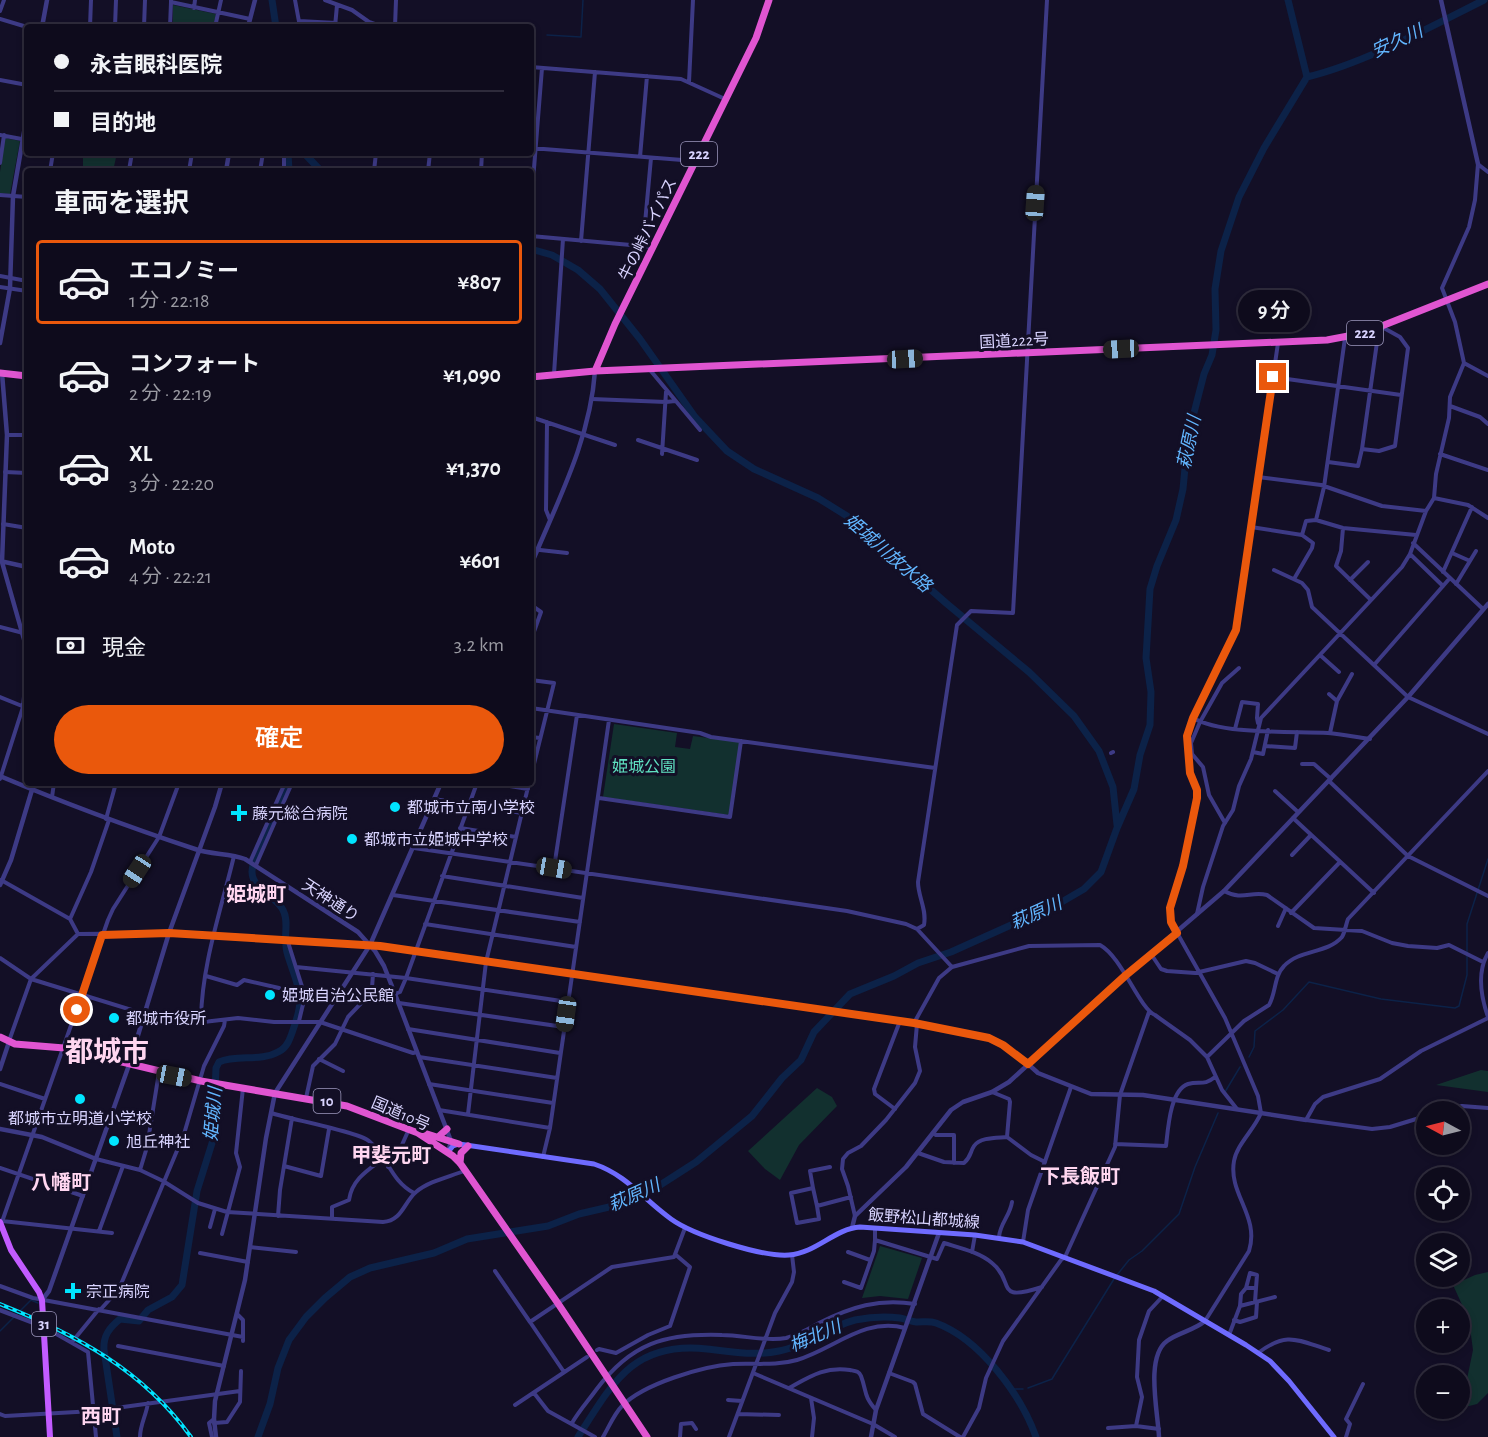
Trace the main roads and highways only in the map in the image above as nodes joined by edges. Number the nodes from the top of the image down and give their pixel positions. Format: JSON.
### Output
{"nodes":[{"id":1,"x":769,"y":0,"type":"edge"},
{"id":2,"x":1488,"y":284,"type":"edge"},
{"id":3,"x":602,"y":355,"type":"junction"},
{"id":4,"x":1,"y":370,"type":"edge"},
{"id":5,"x":596,"y":371,"type":"junction"},
{"id":6,"x":615,"y":372,"type":"junction"},
{"id":7,"x":24,"y":375,"type":"edge"},
{"id":8,"x":534,"y":376,"type":"edge"},
{"id":9,"x":0,"y":1037,"type":"edge"},
{"id":10,"x":447,"y":1129,"type":"road end"},
{"id":11,"x":418,"y":1132,"type":"junction"},
{"id":12,"x":438,"y":1137,"type":"junction"},
{"id":13,"x":455,"y":1143,"type":"junction"},
{"id":14,"x":468,"y":1146,"type":"junction"},
{"id":15,"x":448,"y":1152,"type":"junction"},
{"id":16,"x":460,"y":1163,"type":"junction"},
{"id":17,"x":1,"y":1226,"type":"edge"},
{"id":18,"x":50,"y":1437,"type":"edge"},
{"id":19,"x":647,"y":1437,"type":"edge"},
{"id":20,"x":1334,"y":1437,"type":"edge"}],
"edges":[{"from":1,"to":3,"type":"highway","name":"牛の峠バイパス","number":"222"},
{"from":2,"to":6,"type":"highway","name":"国道222号","number":"222"},
{"from":3,"to":5,"type":"highway","name":"牛の峠バイパス","number":"222"},
{"from":3,"to":6,"type":"highway"},
{"from":4,"to":7,"type":"highway"},
{"from":5,"to":6,"type":"highway","name":"国道222号","number":"222"},
{"from":5,"to":8,"type":"highway","name":"国道222号","number":"222"},
{"from":9,"to":11,"type":"highway","name":"国道10号","number":"10"},
{"from":10,"to":12,"type":"highway"},
{"from":11,"to":12,"type":"highway"},
{"from":11,"to":15,"type":"highway","name":"国道10号","number":"10"},
{"from":12,"to":13,"type":"highway"},
{"from":13,"to":14,"type":"main road","name":"飯野松山都城線"},
{"from":13,"to":15,"type":"main road"},
{"from":14,"to":16,"type":"highway"},
{"from":14,"to":20,"type":"main road","name":"飯野松山都城線"},
{"from":15,"to":16,"type":"highway","name":"国道10号","number":"10"},
{"from":16,"to":19,"type":"highway","name":"国道10号","number":"10"},
{"from":17,"to":18,"type":"main road","number":"31"}]}
